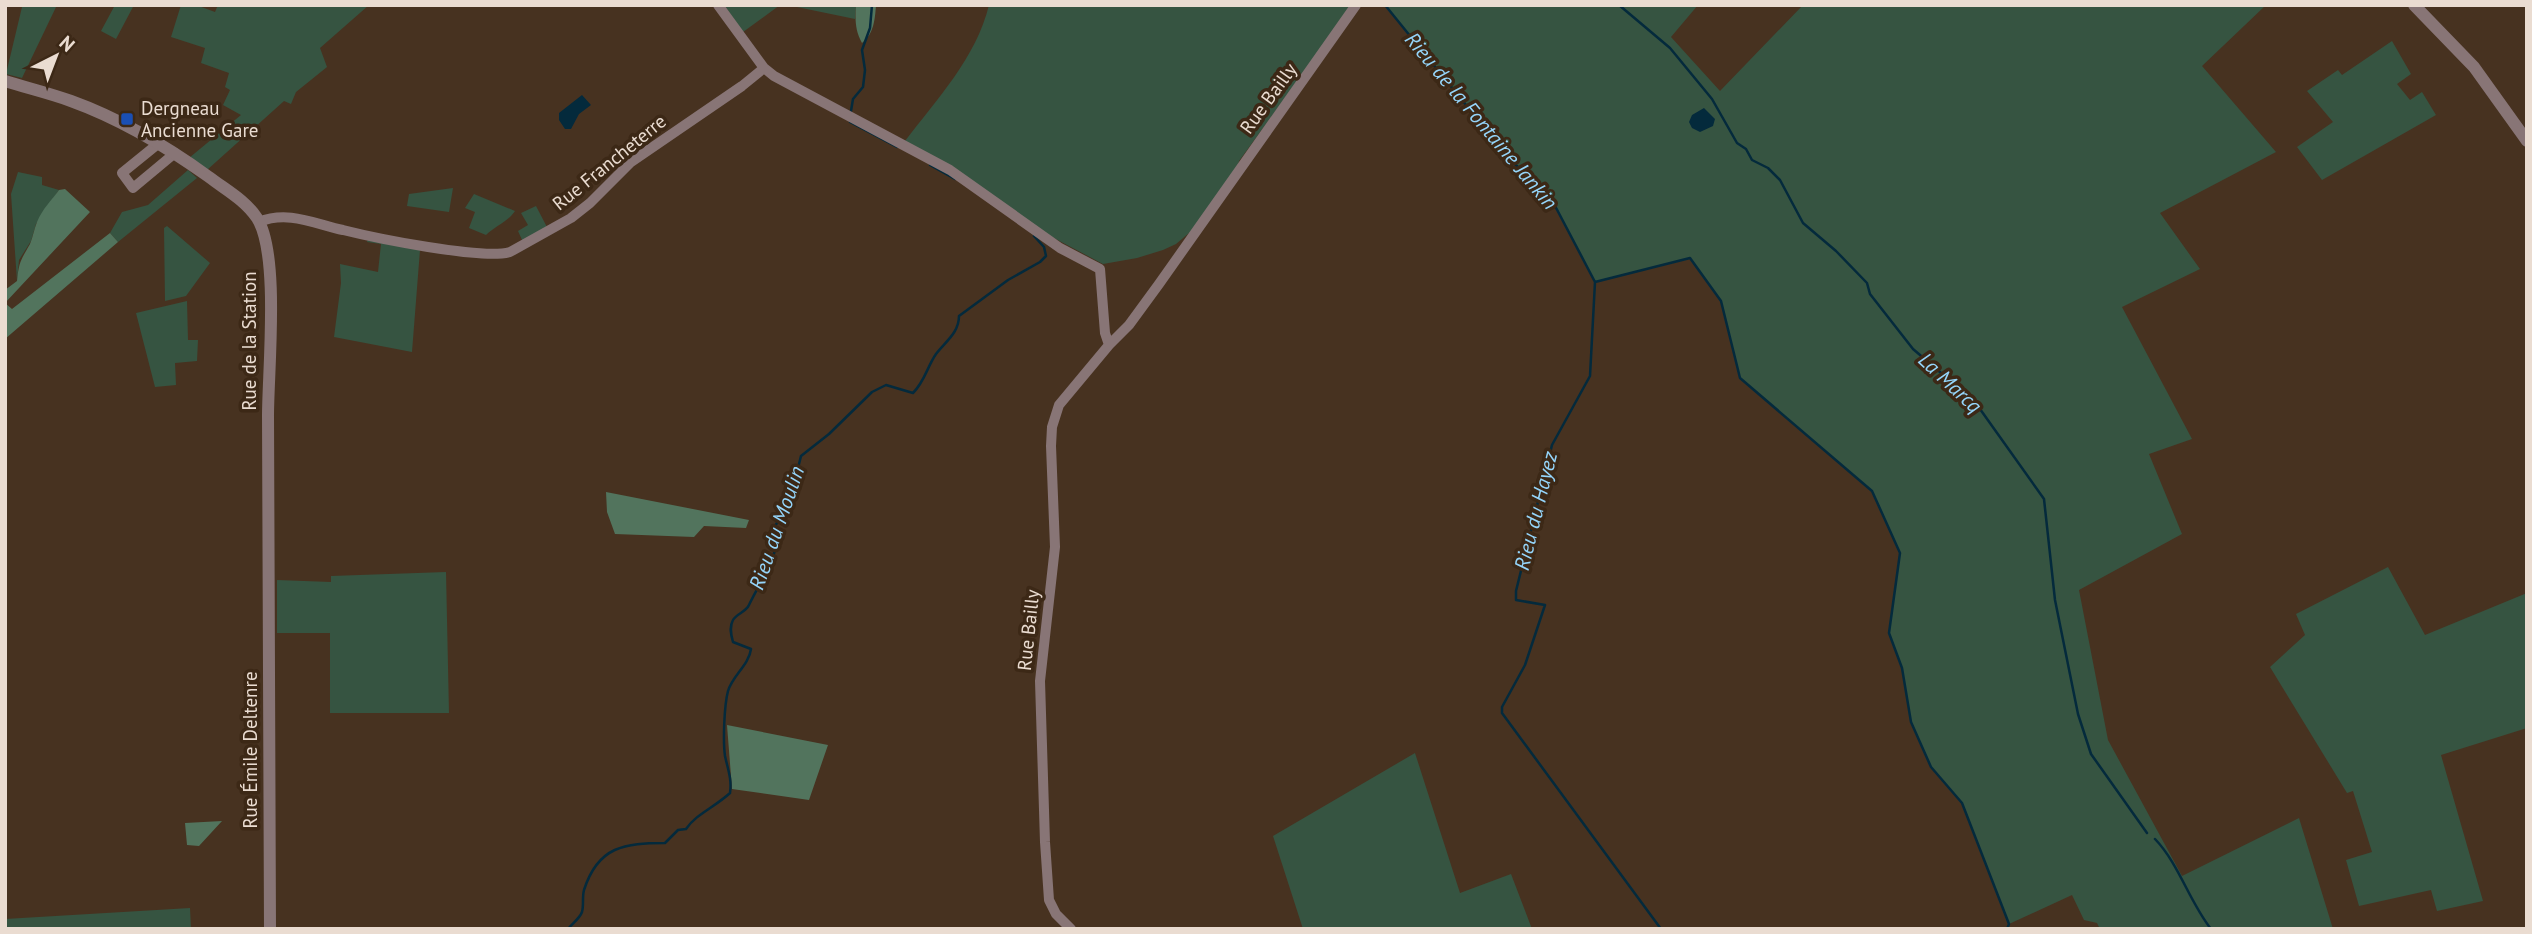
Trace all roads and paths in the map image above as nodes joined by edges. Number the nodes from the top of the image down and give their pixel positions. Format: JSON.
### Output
{"nodes":[{"id":1,"x":718,"y":5,"type":"edge"},
{"id":2,"x":1356,"y":5,"type":"edge"},
{"id":3,"x":2413,"y":5,"type":"edge"},
{"id":4,"x":764,"y":68,"type":"junction"},
{"id":5,"x":5,"y":80,"type":"edge"},
{"id":6,"x":2527,"y":141,"type":"edge"},
{"id":7,"x":159,"y":143,"type":"junction"},
{"id":8,"x":174,"y":153,"type":"junction"},
{"id":9,"x":259,"y":222,"type":"junction"},
{"id":10,"x":1108,"y":345,"type":"junction"},
{"id":11,"x":270,"y":572,"type":"joint"},
{"id":12,"x":270,"y":929,"type":"edge"},
{"id":13,"x":1071,"y":929,"type":"edge"}],
"edges":[{"from":1,"to":4,"type":"street"},
{"from":2,"to":10,"type":"street","name":"Rue Bailly"},
{"from":3,"to":6,"type":"street"},
{"from":4,"to":9,"type":"street","name":"Rue Francheterre"},
{"from":4,"to":10,"type":"street"},
{"from":5,"to":7,"type":"street","name":"Rue de la Station"},
{"from":7,"to":8,"type":"street","name":"Rue de la Station"},
{"from":7,"to":8,"type":"street"},
{"from":8,"to":9,"type":"street","name":"Rue de la Station"},
{"from":9,"to":11,"type":"street","name":"Rue de la Station"},
{"from":10,"to":13,"type":"street","name":"Rue Bailly"},
{"from":11,"to":12,"type":"street","name":"Rue Émile Deltenre"}]}
